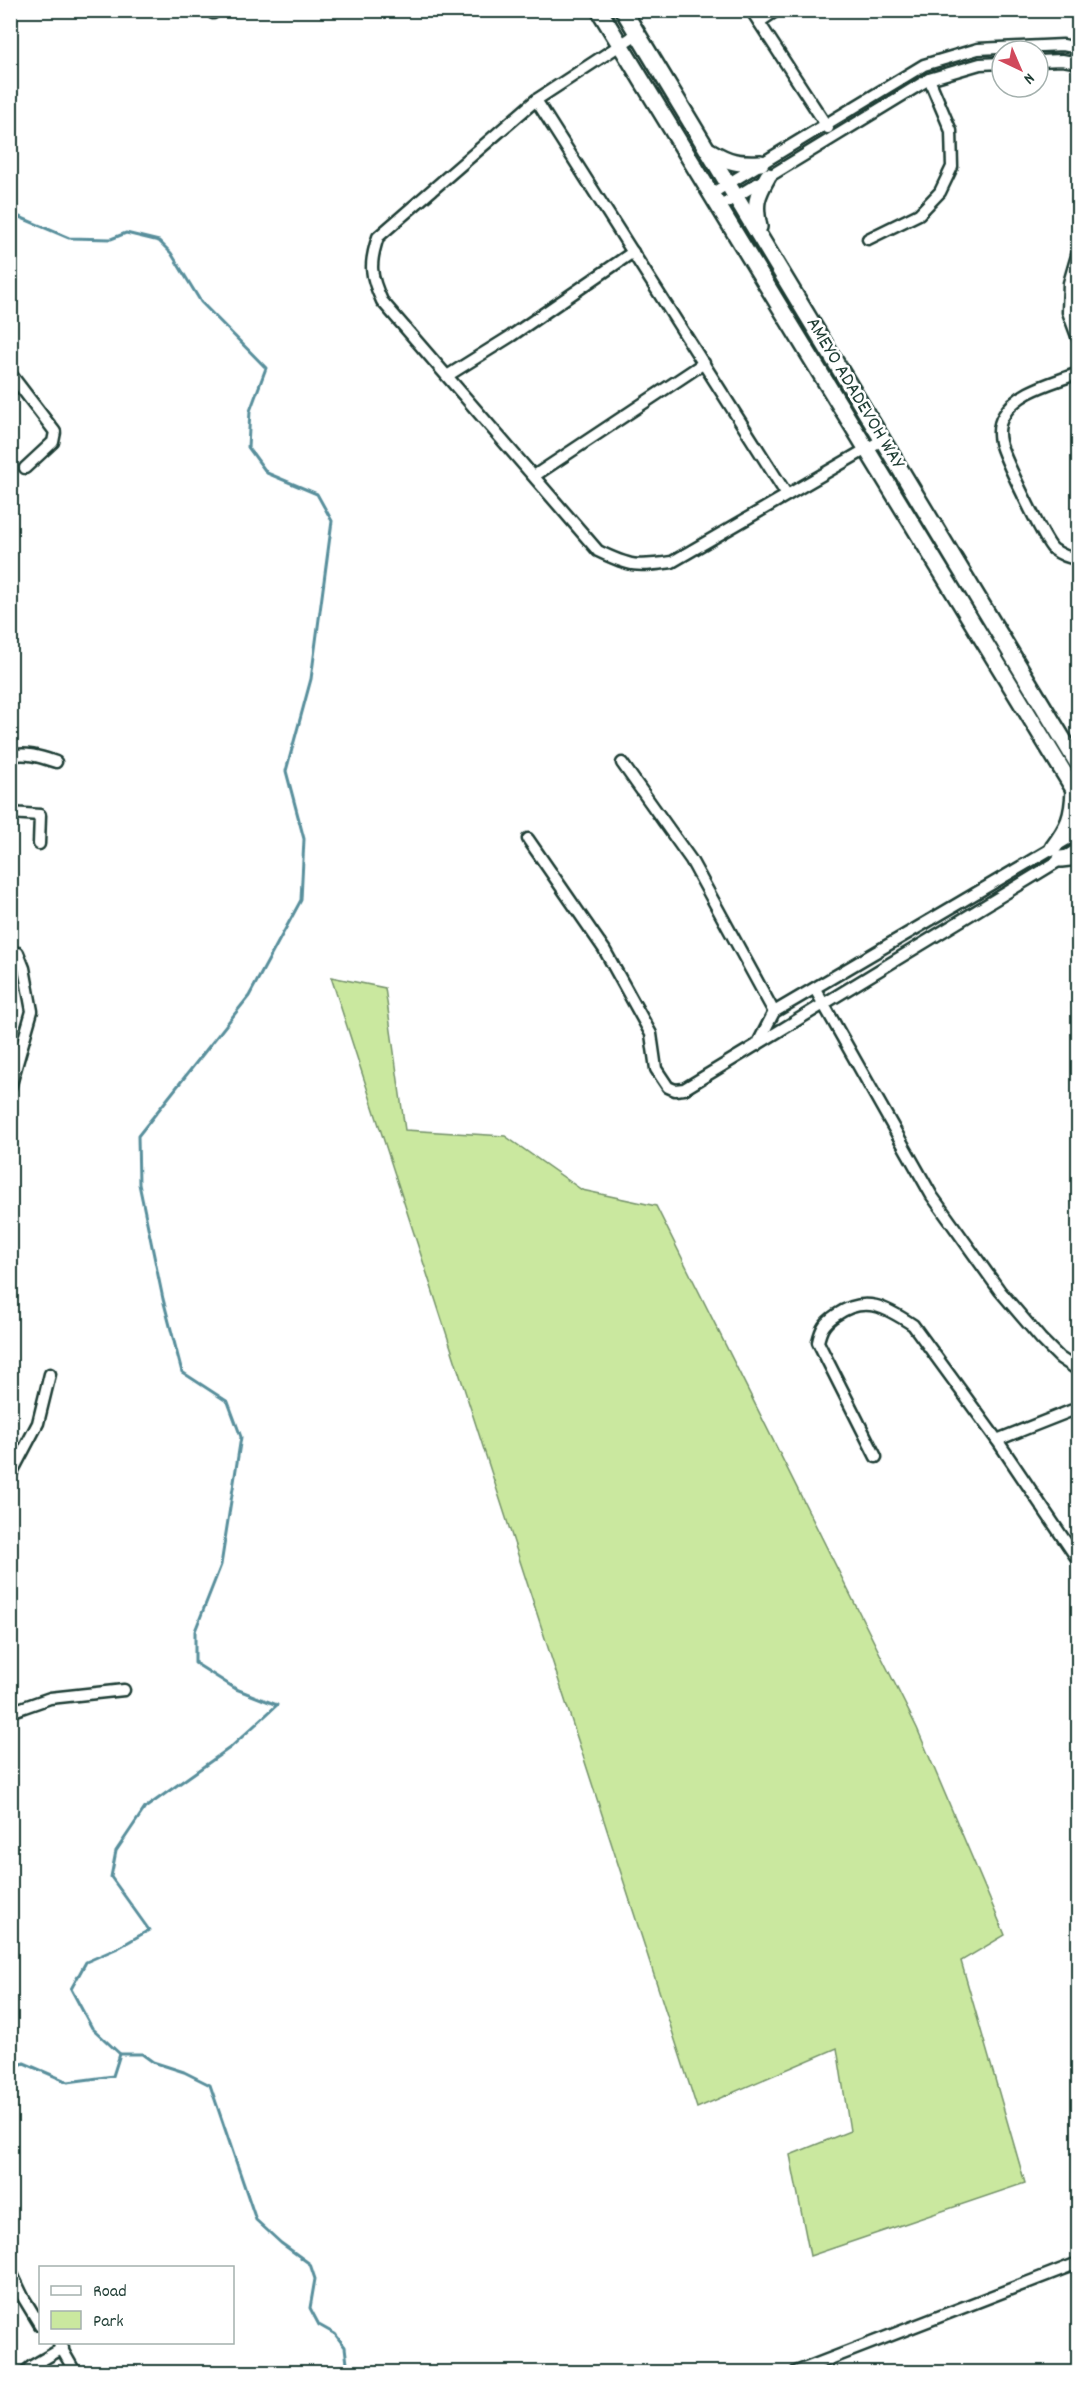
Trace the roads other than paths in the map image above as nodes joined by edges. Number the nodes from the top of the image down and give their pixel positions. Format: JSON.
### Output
{"nodes":[{"id":1,"x":599,"y":10,"type":"edge"},
{"id":2,"x":623,"y":10,"type":"edge"},
{"id":3,"x":751,"y":10,"type":"edge"},
{"id":4,"x":777,"y":10,"type":"edge"},
{"id":5,"x":759,"y":22,"type":"junction"},
{"id":6,"x":637,"y":34,"type":"junction"},
{"id":7,"x":621,"y":45,"type":"junction"},
{"id":8,"x":1078,"y":48,"type":"edge"},
{"id":9,"x":1050,"y":60,"type":"edge"},
{"id":10,"x":1078,"y":63,"type":"edge"},
{"id":11,"x":990,"y":64,"type":"edge"},
{"id":12,"x":929,"y":79,"type":"junction"},
{"id":13,"x":536,"y":100,"type":"junction"},
{"id":14,"x":825,"y":123,"type":"junction"},
{"id":15,"x":833,"y":135,"type":"junction"},
{"id":16,"x":706,"y":149,"type":"junction"},
{"id":17,"x":764,"y":170,"type":"junction"},
{"id":18,"x":731,"y":190,"type":"junction"},
{"id":19,"x":715,"y":200,"type":"junction"},
{"id":20,"x":868,"y":239,"type":"dead end"},
{"id":21,"x":763,"y":242,"type":"junction"},
{"id":22,"x":633,"y":252,"type":"junction"},
{"id":23,"x":1078,"y":252,"type":"edge"},
{"id":24,"x":1078,"y":339,"type":"edge"},
{"id":25,"x":704,"y":363,"type":"junction"},
{"id":26,"x":1078,"y":373,"type":"edge"},
{"id":27,"x":10,"y":374,"type":"edge"},
{"id":28,"x":447,"y":376,"type":"junction"},
{"id":29,"x":882,"y":440,"type":"junction"},
{"id":30,"x":867,"y":449,"type":"junction"},
{"id":31,"x":25,"y":468,"type":"dead end"},
{"id":32,"x":534,"y":476,"type":"junction"},
{"id":33,"x":787,"y":495,"type":"junction"},
{"id":34,"x":1078,"y":559,"type":"edge"},
{"id":35,"x":10,"y":756,"type":"edge"},
{"id":36,"x":56,"y":762,"type":"dead end"},
{"id":37,"x":622,"y":763,"type":"dead end"},
{"id":38,"x":1078,"y":764,"type":"edge"},
{"id":39,"x":1076,"y":793,"type":"edge"},
{"id":40,"x":10,"y":813,"type":"edge"},
{"id":41,"x":1078,"y":833,"type":"edge"},
{"id":42,"x":528,"y":839,"type":"dead end"},
{"id":43,"x":39,"y":844,"type":"dead end"},
{"id":44,"x":1078,"y":849,"type":"edge"},
{"id":45,"x":1057,"y":853,"type":"junction"},
{"id":46,"x":1078,"y":857,"type":"edge"},
{"id":47,"x":10,"y":953,"type":"edge"},
{"id":48,"x":815,"y":989,"type":"junction"},
{"id":49,"x":823,"y":1003,"type":"junction"},
{"id":50,"x":774,"y":1012,"type":"junction"},
{"id":51,"x":757,"y":1045,"type":"junction"},
{"id":52,"x":10,"y":1089,"type":"edge"},
{"id":53,"x":1078,"y":1370,"type":"edge"},
{"id":54,"x":50,"y":1374,"type":"dead end"},
{"id":55,"x":1078,"y":1408,"type":"edge"},
{"id":56,"x":997,"y":1440,"type":"junction"},
{"id":57,"x":876,"y":1457,"type":"dead end"},
{"id":58,"x":10,"y":1476,"type":"edge"},
{"id":59,"x":1078,"y":1560,"type":"edge"},
{"id":60,"x":124,"y":1690,"type":"dead end"},
{"id":61,"x":10,"y":1712,"type":"edge"},
{"id":62,"x":1078,"y":2263,"type":"edge"},
{"id":63,"x":10,"y":2270,"type":"edge"},
{"id":64,"x":39,"y":2323,"type":"edge"},
{"id":65,"x":61,"y":2345,"type":"edge"},
{"id":66,"x":25,"y":2373,"type":"edge"},
{"id":67,"x":75,"y":2373,"type":"edge"},
{"id":68,"x":796,"y":2373,"type":"edge"}],
"edges":[{"from":1,"to":7,"type":"street","name":"AMEYO ADADEVOH WAY"},
{"from":2,"to":6,"type":"street","name":"AMEYO ADADEVOH WAY"},
{"from":3,"to":5,"type":"street"},
{"from":4,"to":5,"type":"street"},
{"from":5,"to":14,"type":"street"},
{"from":6,"to":7,"type":"street"},
{"from":6,"to":16,"type":"street","name":"AMEYO ADADEVOH WAY"},
{"from":7,"to":13,"type":"street"},
{"from":7,"to":19,"type":"street","name":"AMEYO ADADEVOH WAY"},
{"from":8,"to":14,"type":"street"},
{"from":9,"to":10,"type":"street"},
{"from":11,"to":12,"type":"street"},
{"from":12,"to":15,"type":"street"},
{"from":12,"to":20,"type":"street"},
{"from":13,"to":22,"type":"street"},
{"from":13,"to":28,"type":"street"},
{"from":14,"to":15,"type":"street"},
{"from":14,"to":17,"type":"street"},
{"from":15,"to":17,"type":"street"},
{"from":16,"to":17,"type":"street"},
{"from":16,"to":18,"type":"street","name":"AMEYO ADADEVOH WAY"},
{"from":17,"to":18,"type":"street"},
{"from":17,"to":21,"type":"street"},
{"from":18,"to":19,"type":"street"},
{"from":18,"to":21,"type":"street","name":"AMEYO ADADEVOH WAY"},
{"from":19,"to":30,"type":"street","name":"AMEYO ADADEVOH WAY"},
{"from":21,"to":29,"type":"street","name":"AMEYO ADADEVOH WAY"},
{"from":22,"to":25,"type":"street"},
{"from":22,"to":28,"type":"street"},
{"from":23,"to":24,"type":"street"},
{"from":25,"to":32,"type":"street"},
{"from":25,"to":33,"type":"street"},
{"from":26,"to":34,"type":"street"},
{"from":27,"to":31,"type":"street"},
{"from":28,"to":32,"type":"street"},
{"from":29,"to":30,"type":"street"},
{"from":29,"to":38,"type":"street","name":"AMEYO ADADEVOH WAY"},
{"from":30,"to":33,"type":"street"},
{"from":30,"to":39,"type":"street","name":"AMEYO ADADEVOH WAY"},
{"from":32,"to":33,"type":"street"},
{"from":35,"to":36,"type":"street"},
{"from":37,"to":50,"type":"street"},
{"from":39,"to":45,"type":"street"},
{"from":40,"to":43,"type":"street"},
{"from":41,"to":45,"type":"street"},
{"from":42,"to":51,"type":"street"},
{"from":44,"to":45,"type":"street"},
{"from":45,"to":46,"type":"street"},
{"from":45,"to":48,"type":"street"},
{"from":45,"to":49,"type":"street"},
{"from":47,"to":52,"type":"street"},
{"from":48,"to":49,"type":"street"},
{"from":48,"to":50,"type":"street"},
{"from":49,"to":51,"type":"street"},
{"from":49,"to":53,"type":"street"},
{"from":50,"to":51,"type":"street"},
{"from":54,"to":58,"type":"street"},
{"from":55,"to":56,"type":"street"},
{"from":56,"to":57,"type":"street"},
{"from":56,"to":59,"type":"street"},
{"from":60,"to":61,"type":"street"},
{"from":62,"to":68,"type":"street"},
{"from":63,"to":64,"type":"street"},
{"from":65,"to":66,"type":"street"},
{"from":65,"to":67,"type":"street"}]}
